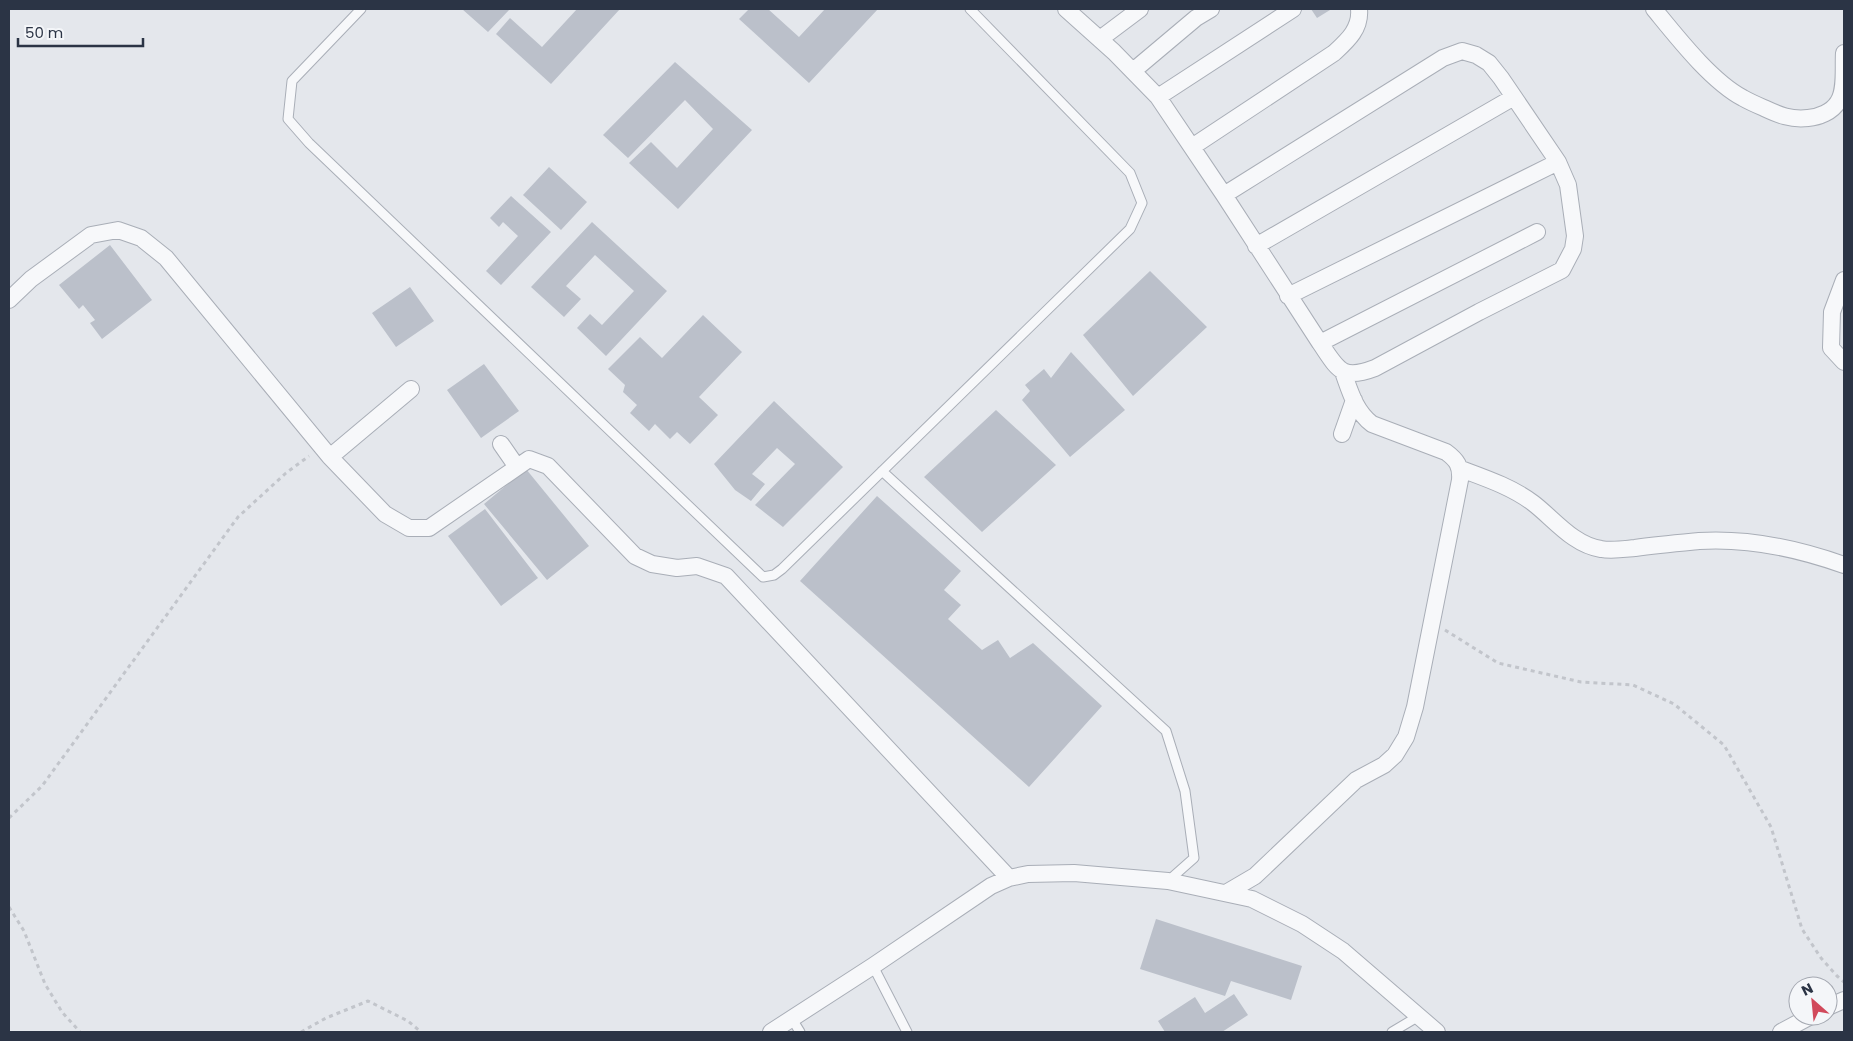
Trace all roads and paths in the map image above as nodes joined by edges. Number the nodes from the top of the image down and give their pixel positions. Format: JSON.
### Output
{"nodes":[{"id":1,"x":361,"y":9,"type":"edge"},
{"id":2,"x":970,"y":9,"type":"edge"},
{"id":3,"x":1067,"y":9,"type":"edge"},
{"id":4,"x":1140,"y":9,"type":"edge"},
{"id":5,"x":1210,"y":9,"type":"edge"},
{"id":6,"x":1293,"y":9,"type":"edge"},
{"id":7,"x":1359,"y":9,"type":"edge"},
{"id":8,"x":1654,"y":9,"type":"edge"},
{"id":9,"x":1100,"y":39,"type":"junction"},
{"id":10,"x":1844,"y":53,"type":"edge"},
{"id":11,"x":1133,"y":71,"type":"junction"},
{"id":12,"x":1158,"y":97,"type":"junction"},
{"id":13,"x":1514,"y":97,"type":"junction"},
{"id":14,"x":1192,"y":148,"type":"junction"},
{"id":15,"x":1558,"y":162,"type":"junction"},
{"id":16,"x":1224,"y":195,"type":"junction"},
{"id":17,"x":1537,"y":232,"type":"dead end"},
{"id":18,"x":1256,"y":246,"type":"junction"},
{"id":19,"x":1844,"y":280,"type":"edge"},
{"id":20,"x":1288,"y":296,"type":"junction"},
{"id":21,"x":9,"y":300,"type":"edge"},
{"id":22,"x":1320,"y":343,"type":"junction"},
{"id":23,"x":1844,"y":362,"type":"edge"},
{"id":24,"x":1343,"y":372,"type":"junction"},
{"id":25,"x":411,"y":389,"type":"dead end"},
{"id":26,"x":1354,"y":400,"type":"junction"},
{"id":27,"x":1342,"y":434,"type":"dead end"},
{"id":28,"x":501,"y":444,"type":"dead end"},
{"id":29,"x":326,"y":452,"type":"junction"},
{"id":30,"x":517,"y":467,"type":"junction"},
{"id":31,"x":1460,"y":469,"type":"junction"},
{"id":32,"x":882,"y":471,"type":"junction"},
{"id":33,"x":1843,"y":563,"type":"edge"},
{"id":34,"x":1432,"y":622,"type":"junction"},
{"id":35,"x":9,"y":818,"type":"edge"},
{"id":36,"x":1009,"y":878,"type":"junction"},
{"id":37,"x":1168,"y":881,"type":"junction"},
{"id":38,"x":1226,"y":893,"type":"junction"},
{"id":39,"x":9,"y":907,"type":"edge"},
{"id":40,"x":873,"y":966,"type":"junction"},
{"id":41,"x":1844,"y":982,"type":"edge"},
{"id":42,"x":1419,"y":1016,"type":"junction"},
{"id":43,"x":796,"y":1026,"type":"edge"},
{"id":44,"x":1792,"y":1026,"type":"edge"},
{"id":45,"x":905,"y":1031,"type":"edge"},
{"id":46,"x":80,"y":1032,"type":"edge"},
{"id":47,"x":301,"y":1032,"type":"edge"},
{"id":48,"x":421,"y":1032,"type":"edge"},
{"id":49,"x":771,"y":1032,"type":"edge"},
{"id":50,"x":1392,"y":1032,"type":"edge"},
{"id":51,"x":1436,"y":1032,"type":"edge"},
{"id":52,"x":1781,"y":1032,"type":"edge"}],
"edges":[{"from":1,"to":32,"type":"lane"},
{"from":2,"to":32,"type":"lane"},
{"from":3,"to":9,"type":"street"},
{"from":4,"to":9,"type":"street"},
{"from":5,"to":11,"type":"street"},
{"from":6,"to":12,"type":"street"},
{"from":7,"to":14,"type":"street"},
{"from":8,"to":10,"type":"street"},
{"from":9,"to":11,"type":"street"},
{"from":11,"to":12,"type":"street"},
{"from":12,"to":14,"type":"street"},
{"from":13,"to":15,"type":"street"},
{"from":13,"to":16,"type":"street"},
{"from":13,"to":18,"type":"street"},
{"from":14,"to":16,"type":"street"},
{"from":15,"to":20,"type":"street"},
{"from":15,"to":24,"type":"street"},
{"from":16,"to":18,"type":"street"},
{"from":17,"to":22,"type":"street"},
{"from":18,"to":20,"type":"street"},
{"from":19,"to":23,"type":"street"},
{"from":20,"to":22,"type":"street"},
{"from":21,"to":29,"type":"street"},
{"from":22,"to":24,"type":"street"},
{"from":24,"to":26,"type":"street"},
{"from":25,"to":29,"type":"street"},
{"from":26,"to":27,"type":"street"},
{"from":26,"to":31,"type":"street"},
{"from":28,"to":30,"type":"street"},
{"from":29,"to":30,"type":"street"},
{"from":29,"to":35,"type":"path"},
{"from":30,"to":36,"type":"street"},
{"from":31,"to":33,"type":"street"},
{"from":31,"to":34,"type":"street"},
{"from":32,"to":37,"type":"lane"},
{"from":34,"to":38,"type":"street"},
{"from":34,"to":41,"type":"path"},
{"from":36,"to":37,"type":"street"},
{"from":36,"to":40,"type":"street"},
{"from":37,"to":38,"type":"street"},
{"from":38,"to":42,"type":"street"},
{"from":39,"to":46,"type":"path"},
{"from":40,"to":43,"type":"street"},
{"from":40,"to":45,"type":"lane"},
{"from":42,"to":50,"type":"lane"},
{"from":42,"to":51,"type":"street"},
{"from":43,"to":49,"type":"street"},
{"from":44,"to":52,"type":"street"},
{"from":47,"to":48,"type":"path"}]}
